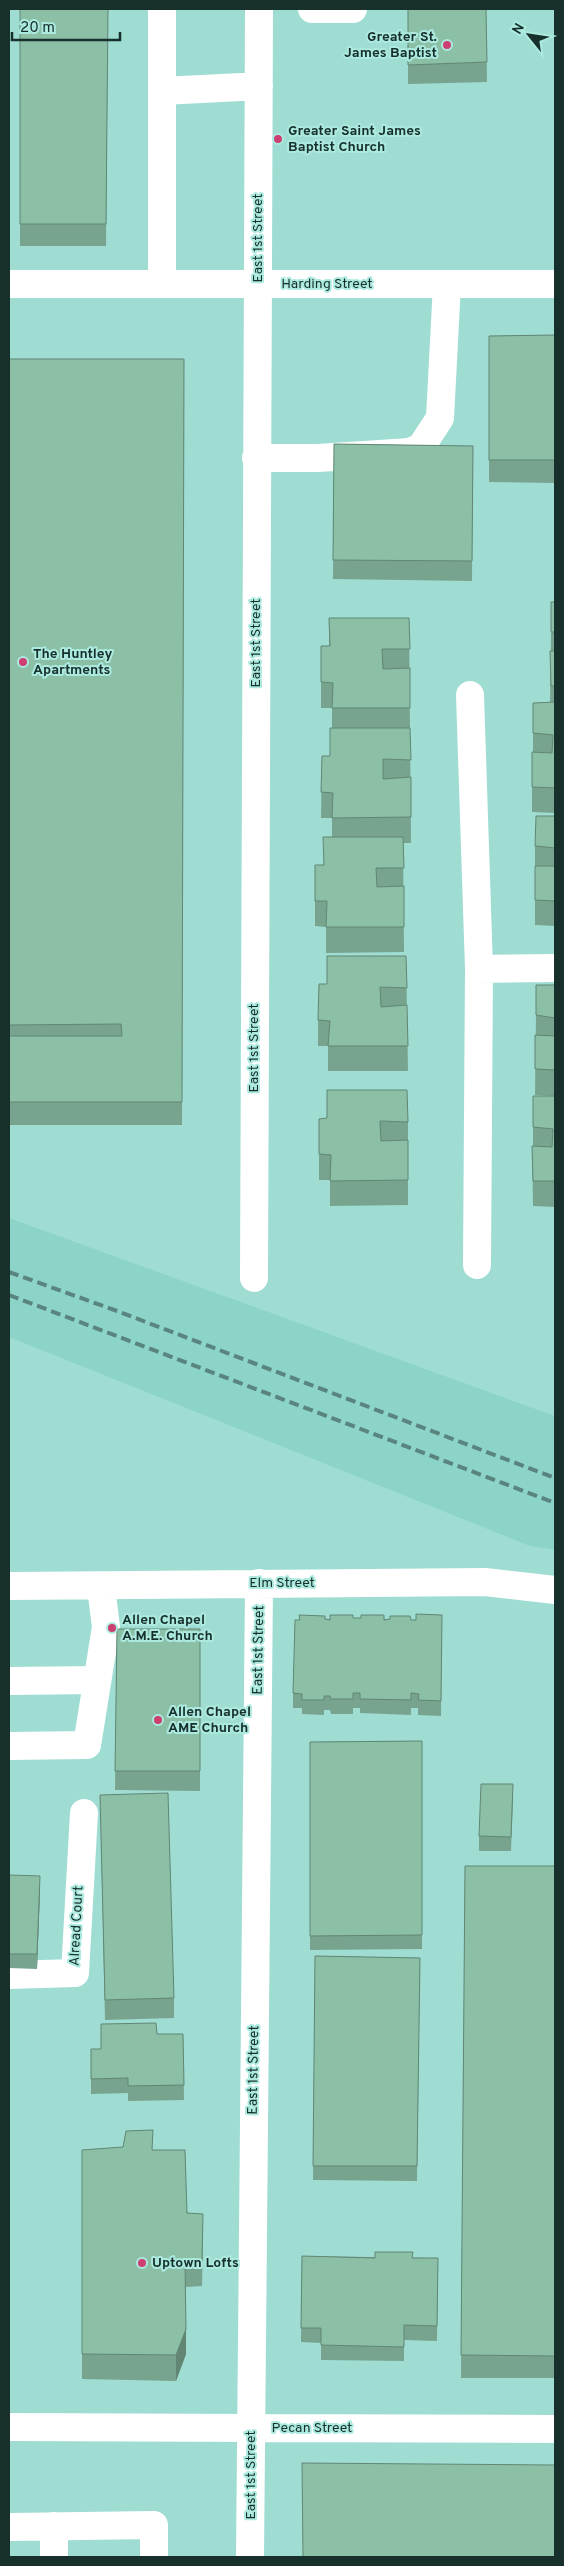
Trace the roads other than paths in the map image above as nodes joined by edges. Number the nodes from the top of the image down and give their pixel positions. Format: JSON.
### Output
{"nodes":[{"id":1,"x":162,"y":9,"type":"edge"},
{"id":2,"x":260,"y":9,"type":"edge"},
{"id":3,"x":312,"y":9,"type":"edge"},
{"id":4,"x":353,"y":9,"type":"edge"},
{"id":5,"x":259,"y":86,"type":"junction"},
{"id":6,"x":162,"y":91,"type":"junction"},
{"id":7,"x":9,"y":284,"type":"edge"},
{"id":8,"x":162,"y":284,"type":"junction"},
{"id":9,"x":257,"y":284,"type":"junction"},
{"id":10,"x":447,"y":284,"type":"junction"},
{"id":11,"x":555,"y":284,"type":"edge"},
{"id":12,"x":256,"y":458,"type":"junction"},
{"id":13,"x":470,"y":695,"type":"dead end"},
{"id":14,"x":555,"y":968,"type":"edge"},
{"id":15,"x":479,"y":969,"type":"junction"},
{"id":16,"x":477,"y":1264,"type":"dead end"},
{"id":17,"x":254,"y":1278,"type":"dead end"},
{"id":18,"x":259,"y":1582,"type":"junction"},
{"id":19,"x":9,"y":1586,"type":"edge"},
{"id":20,"x":101,"y":1587,"type":"junction"},
{"id":21,"x":555,"y":1590,"type":"edge"},
{"id":22,"x":97,"y":1680,"type":"junction"},
{"id":23,"x":9,"y":1681,"type":"edge"},
{"id":24,"x":9,"y":1746,"type":"edge"},
{"id":25,"x":84,"y":1813,"type":"dead end"},
{"id":26,"x":9,"y":1974,"type":"edge"},
{"id":27,"x":9,"y":2428,"type":"edge"},
{"id":28,"x":251,"y":2428,"type":"junction"},
{"id":29,"x":555,"y":2429,"type":"edge"},
{"id":30,"x":54,"y":2526,"type":"junction"},
{"id":31,"x":9,"y":2527,"type":"edge"},
{"id":32,"x":54,"y":2557,"type":"edge"},
{"id":33,"x":154,"y":2557,"type":"edge"},
{"id":34,"x":250,"y":2557,"type":"edge"}],
"edges":[{"from":1,"to":6,"type":"street"},
{"from":2,"to":5,"type":"street","name":"East 1st Street"},
{"from":3,"to":4,"type":"street"},
{"from":5,"to":6,"type":"street"},
{"from":5,"to":9,"type":"street","name":"East 1st Street"},
{"from":6,"to":8,"type":"street"},
{"from":7,"to":8,"type":"street","name":"Harding Street"},
{"from":8,"to":9,"type":"street","name":"Harding Street"},
{"from":9,"to":10,"type":"street","name":"Harding Street"},
{"from":9,"to":12,"type":"street","name":"East 1st Street"},
{"from":10,"to":11,"type":"street","name":"Harding Street"},
{"from":10,"to":12,"type":"street"},
{"from":12,"to":17,"type":"street","name":"East 1st Street"},
{"from":13,"to":15,"type":"street"},
{"from":14,"to":15,"type":"street"},
{"from":15,"to":16,"type":"street"},
{"from":18,"to":20,"type":"street","name":"Elm Street"},
{"from":18,"to":21,"type":"street","name":"Elm Street"},
{"from":18,"to":28,"type":"street","name":"East 1st Street"},
{"from":19,"to":20,"type":"street","name":"Elm Street"},
{"from":20,"to":22,"type":"street"},
{"from":22,"to":23,"type":"street"},
{"from":22,"to":24,"type":"street"},
{"from":25,"to":26,"type":"street","name":"Alread Court"},
{"from":27,"to":28,"type":"street","name":"Pecan Street"},
{"from":28,"to":29,"type":"street","name":"Pecan Street"},
{"from":28,"to":34,"type":"street","name":"East 1st Street"},
{"from":30,"to":31,"type":"street"},
{"from":30,"to":32,"type":"street"},
{"from":30,"to":33,"type":"street"}]}
